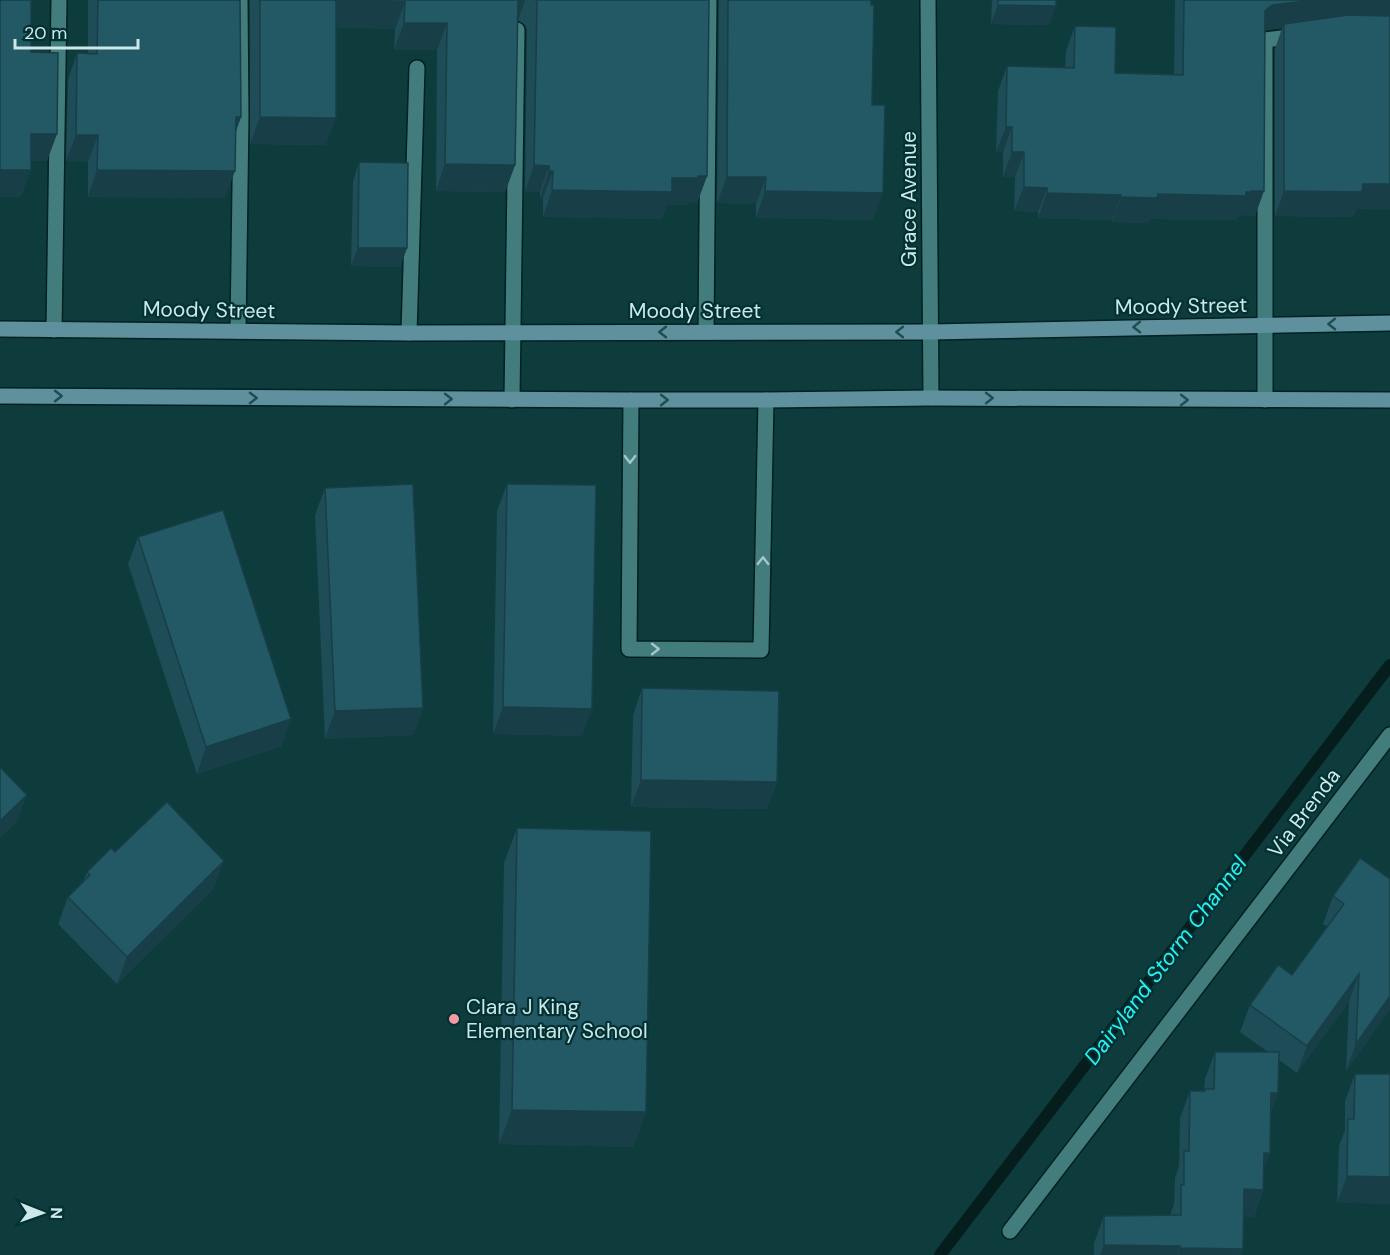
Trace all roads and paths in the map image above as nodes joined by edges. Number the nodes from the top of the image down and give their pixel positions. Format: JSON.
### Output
{"nodes":[{"id":1,"x":59,"y":0,"type":"edge"},
{"id":2,"x":240,"y":0,"type":"edge"},
{"id":3,"x":709,"y":0,"type":"edge"},
{"id":4,"x":928,"y":0,"type":"edge"},
{"id":5,"x":517,"y":30,"type":"edge"},
{"id":6,"x":1307,"y":34,"type":"edge"},
{"id":7,"x":417,"y":68,"type":"dead end"},
{"id":8,"x":1390,"y":323,"type":"edge"},
{"id":9,"x":1264,"y":325,"type":"junction"},
{"id":10,"x":0,"y":329,"type":"edge"},
{"id":11,"x":54,"y":330,"type":"junction"},
{"id":12,"x":238,"y":331,"type":"junction"},
{"id":13,"x":706,"y":332,"type":"junction"},
{"id":14,"x":931,"y":332,"type":"junction"},
{"id":15,"x":409,"y":333,"type":"junction"},
{"id":16,"x":513,"y":333,"type":"junction"},
{"id":17,"x":0,"y":396,"type":"edge"},
{"id":18,"x":931,"y":398,"type":"junction"},
{"id":19,"x":512,"y":400,"type":"junction"},
{"id":20,"x":631,"y":400,"type":"junction"},
{"id":21,"x":766,"y":400,"type":"junction"},
{"id":22,"x":1265,"y":400,"type":"junction"},
{"id":23,"x":1390,"y":400,"type":"edge"},
{"id":24,"x":1390,"y":735,"type":"edge"},
{"id":25,"x":1010,"y":1231,"type":"dead end"}],
"edges":[{"from":1,"to":11,"type":"street"},
{"from":2,"to":12,"type":"street"},
{"from":3,"to":13,"type":"street"},
{"from":4,"to":14,"type":"street","name":"Grace Avenue"},
{"from":5,"to":16,"type":"street"},
{"from":6,"to":9,"type":"street"},
{"from":7,"to":15,"type":"street"},
{"from":8,"to":9,"type":"main road","name":"Moody Street","one_way":true},
{"from":9,"to":14,"type":"main road","name":"Moody Street","one_way":true},
{"from":9,"to":22,"type":"street"},
{"from":10,"to":11,"type":"main road","name":"Moody Street"},
{"from":11,"to":12,"type":"main road","name":"Moody Street"},
{"from":12,"to":15,"type":"main road","name":"Moody Street"},
{"from":14,"to":13,"type":"main road","name":"Moody Street","one_way":true},
{"from":13,"to":16,"type":"main road","name":"Moody Street","one_way":true},
{"from":14,"to":18,"type":"street","name":"Grace Avenue"},
{"from":15,"to":16,"type":"main road","name":"Moody Street"},
{"from":16,"to":19,"type":"street"},
{"from":17,"to":19,"type":"main road","one_way":true},
{"from":18,"to":21,"type":"main road"},
{"from":18,"to":22,"type":"main road","one_way":true},
{"from":19,"to":20,"type":"main road"},
{"from":20,"to":21,"type":"main road","one_way":true},
{"from":20,"to":21,"type":"street","one_way":true},
{"from":22,"to":23,"type":"main road"},
{"from":24,"to":25,"type":"street","name":"Via Brenda"}]}
